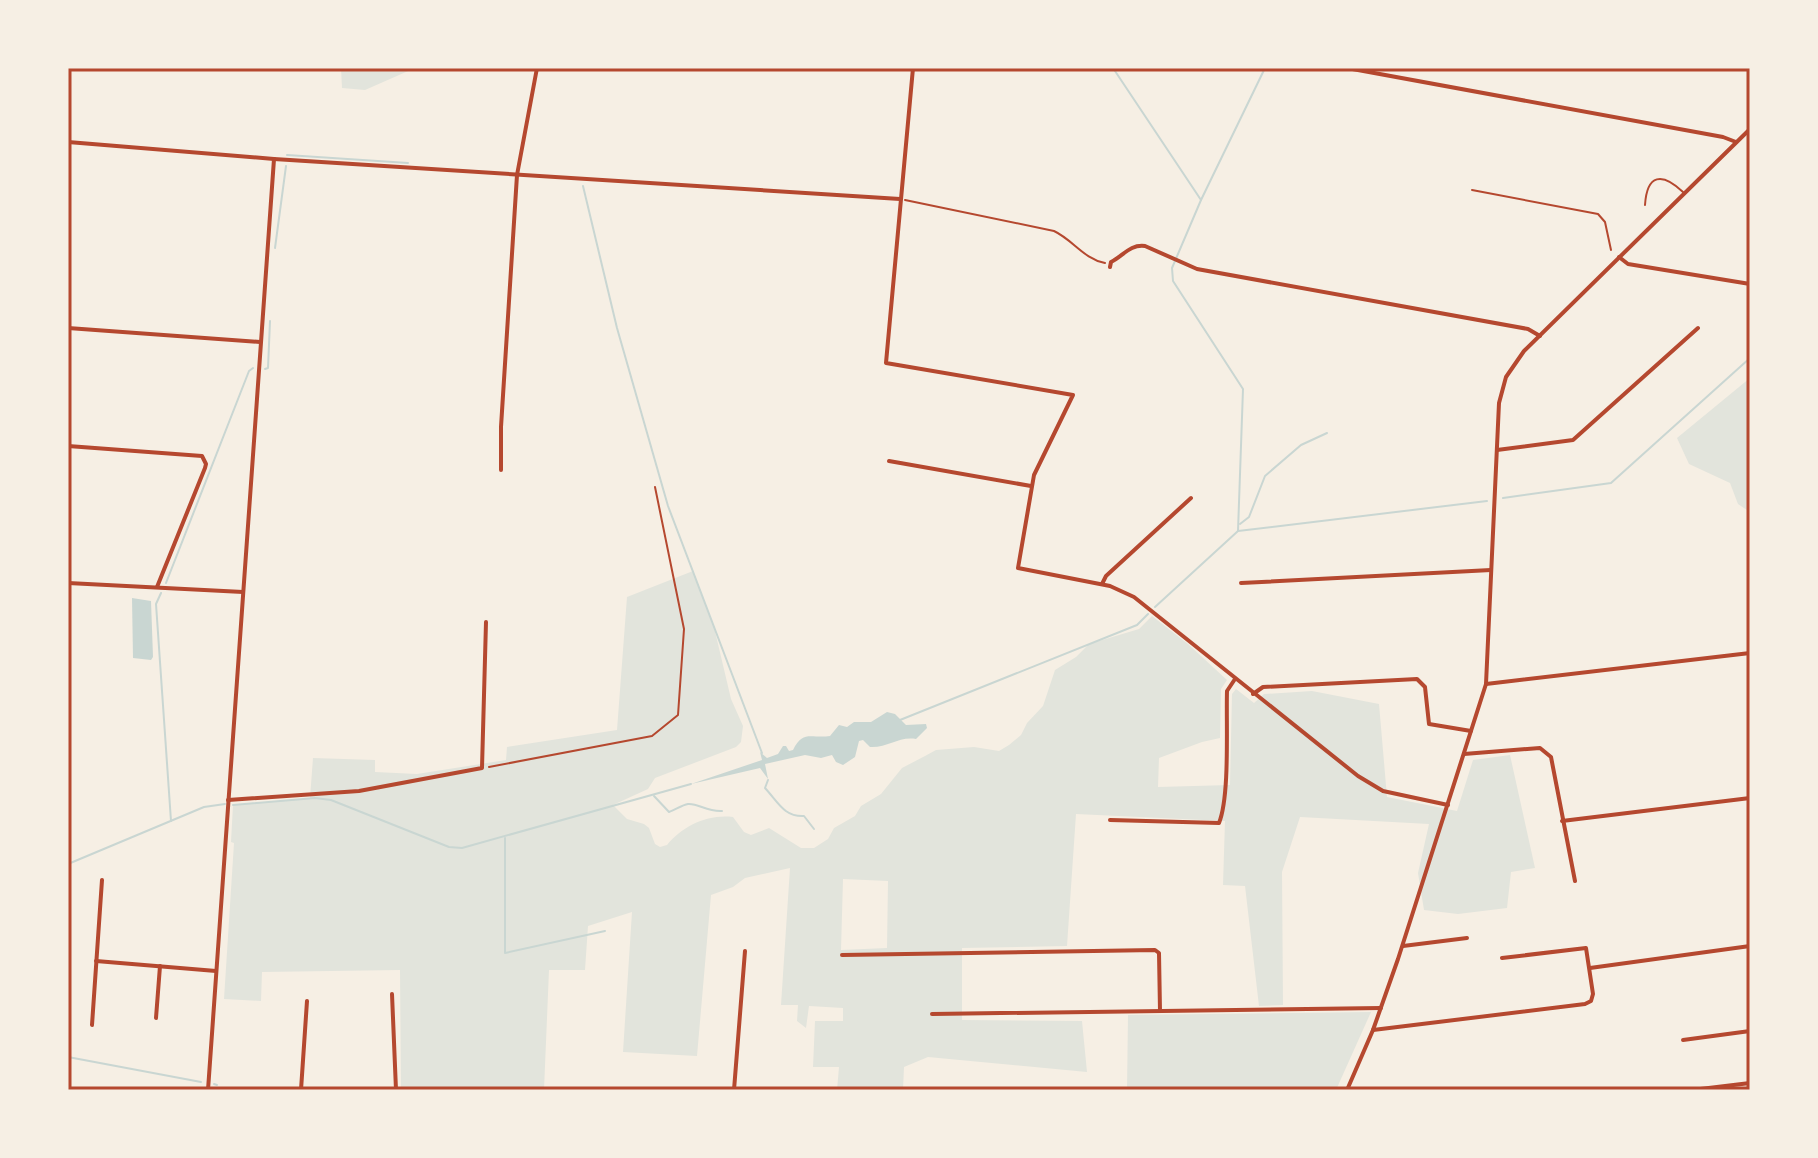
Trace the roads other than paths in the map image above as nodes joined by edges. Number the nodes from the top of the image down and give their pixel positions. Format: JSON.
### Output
{"nodes":[{"id":1,"x":537,"y":68,"type":"edge"},
{"id":2,"x":913,"y":68,"type":"edge"},
{"id":3,"x":1347,"y":68,"type":"edge"},
{"id":4,"x":1750,"y":129,"type":"edge"},
{"id":5,"x":68,"y":142,"type":"edge"},
{"id":6,"x":1736,"y":142,"type":"junction"},
{"id":7,"x":274,"y":159,"type":"junction"},
{"id":8,"x":517,"y":175,"type":"junction"},
{"id":9,"x":1472,"y":190,"type":"dead end"},
{"id":10,"x":1684,"y":193,"type":"junction"},
{"id":11,"x":900,"y":199,"type":"junction"},
{"id":12,"x":1645,"y":205,"type":"dead end"},
{"id":13,"x":1611,"y":250,"type":"dead end"},
{"id":14,"x":1619,"y":257,"type":"junction"},
{"id":15,"x":1111,"y":265,"type":"road end"},
{"id":16,"x":1750,"y":284,"type":"edge"},
{"id":17,"x":68,"y":328,"type":"edge"},
{"id":18,"x":1698,"y":328,"type":"dead end"},
{"id":19,"x":1540,"y":336,"type":"junction"},
{"id":20,"x":260,"y":342,"type":"junction"},
{"id":21,"x":68,"y":446,"type":"edge"},
{"id":22,"x":1497,"y":450,"type":"junction"},
{"id":23,"x":889,"y":461,"type":"dead end"},
{"id":24,"x":501,"y":470,"type":"dead end"},
{"id":25,"x":1031,"y":486,"type":"junction"},
{"id":26,"x":1191,"y":498,"type":"dead end"},
{"id":27,"x":1491,"y":570,"type":"junction"},
{"id":28,"x":68,"y":583,"type":"edge"},
{"id":29,"x":1241,"y":583,"type":"dead end"},
{"id":30,"x":1102,"y":584,"type":"junction"},
{"id":31,"x":157,"y":587,"type":"junction"},
{"id":32,"x":243,"y":592,"type":"junction"},
{"id":33,"x":486,"y":622,"type":"dead end"},
{"id":34,"x":1750,"y":653,"type":"edge"},
{"id":35,"x":1235,"y":679,"type":"junction"},
{"id":36,"x":1486,"y":684,"type":"junction"},
{"id":37,"x":1253,"y":694,"type":"junction"},
{"id":38,"x":1471,"y":731,"type":"junction"},
{"id":39,"x":1464,"y":754,"type":"junction"},
{"id":40,"x":1750,"y":798,"type":"edge"},
{"id":41,"x":228,"y":800,"type":"junction"},
{"id":42,"x":1448,"y":805,"type":"junction"},
{"id":43,"x":1110,"y":820,"type":"dead end"},
{"id":44,"x":1562,"y":821,"type":"junction"},
{"id":45,"x":102,"y":880,"type":"dead end"},
{"id":46,"x":1575,"y":881,"type":"dead end"},
{"id":47,"x":1467,"y":938,"type":"dead end"},
{"id":48,"x":1403,"y":946,"type":"junction"},
{"id":49,"x":1750,"y":946,"type":"edge"},
{"id":50,"x":745,"y":951,"type":"dead end"},
{"id":51,"x":842,"y":955,"type":"dead end"},
{"id":52,"x":1502,"y":958,"type":"dead end"},
{"id":53,"x":96,"y":961,"type":"junction"},
{"id":54,"x":160,"y":966,"type":"junction"},
{"id":55,"x":1590,"y":968,"type":"junction"},
{"id":56,"x":216,"y":971,"type":"junction"},
{"id":57,"x":392,"y":994,"type":"dead end"},
{"id":58,"x":307,"y":1001,"type":"dead end"},
{"id":59,"x":1381,"y":1008,"type":"junction"},
{"id":60,"x":1160,"y":1011,"type":"junction"},
{"id":61,"x":932,"y":1014,"type":"dead end"},
{"id":62,"x":156,"y":1018,"type":"dead end"},
{"id":63,"x":92,"y":1025,"type":"dead end"},
{"id":64,"x":1373,"y":1030,"type":"junction"},
{"id":65,"x":1750,"y":1031,"type":"edge"},
{"id":66,"x":1683,"y":1040,"type":"dead end"},
{"id":67,"x":1750,"y":1083,"type":"edge"},
{"id":68,"x":208,"y":1090,"type":"edge"},
{"id":69,"x":301,"y":1090,"type":"edge"},
{"id":70,"x":396,"y":1090,"type":"edge"},
{"id":71,"x":734,"y":1090,"type":"edge"},
{"id":72,"x":1347,"y":1090,"type":"edge"},
{"id":73,"x":1692,"y":1090,"type":"edge"}],
"edges":[{"from":1,"to":8,"type":"street"},
{"from":2,"to":11,"type":"street"},
{"from":3,"to":6,"type":"street"},
{"from":4,"to":6,"type":"street"},
{"from":5,"to":7,"type":"street"},
{"from":6,"to":10,"type":"street"},
{"from":7,"to":8,"type":"street"},
{"from":7,"to":20,"type":"street"},
{"from":8,"to":11,"type":"street"},
{"from":8,"to":24,"type":"street"},
{"from":9,"to":13,"type":"lane"},
{"from":10,"to":12,"type":"lane"},
{"from":10,"to":14,"type":"street"},
{"from":11,"to":25,"type":"street"},
{"from":14,"to":16,"type":"street"},
{"from":14,"to":19,"type":"street"},
{"from":15,"to":19,"type":"street"},
{"from":17,"to":20,"type":"street"},
{"from":18,"to":22,"type":"street"},
{"from":19,"to":22,"type":"street"},
{"from":20,"to":32,"type":"street"},
{"from":21,"to":31,"type":"street"},
{"from":22,"to":27,"type":"street"},
{"from":23,"to":25,"type":"street"},
{"from":25,"to":30,"type":"street"},
{"from":26,"to":30,"type":"street"},
{"from":27,"to":29,"type":"street"},
{"from":27,"to":36,"type":"street"},
{"from":28,"to":31,"type":"street"},
{"from":30,"to":35,"type":"street"},
{"from":31,"to":32,"type":"street"},
{"from":32,"to":41,"type":"street"},
{"from":33,"to":41,"type":"street"},
{"from":34,"to":36,"type":"street"},
{"from":35,"to":37,"type":"street"},
{"from":35,"to":43,"type":"street"},
{"from":36,"to":38,"type":"street"},
{"from":37,"to":38,"type":"street"},
{"from":37,"to":42,"type":"street"},
{"from":38,"to":39,"type":"street"},
{"from":39,"to":42,"type":"street"},
{"from":39,"to":44,"type":"street"},
{"from":40,"to":44,"type":"street"},
{"from":41,"to":56,"type":"street"},
{"from":42,"to":48,"type":"street"},
{"from":44,"to":46,"type":"street"},
{"from":45,"to":53,"type":"street"},
{"from":47,"to":48,"type":"street"},
{"from":48,"to":59,"type":"street"},
{"from":49,"to":55,"type":"street"},
{"from":50,"to":71,"type":"street"},
{"from":51,"to":60,"type":"street"},
{"from":52,"to":55,"type":"street"},
{"from":53,"to":54,"type":"street"},
{"from":53,"to":63,"type":"street"},
{"from":54,"to":56,"type":"street"},
{"from":54,"to":62,"type":"street"},
{"from":55,"to":64,"type":"street"},
{"from":56,"to":68,"type":"street"},
{"from":57,"to":70,"type":"street"},
{"from":58,"to":69,"type":"street"},
{"from":59,"to":60,"type":"street"},
{"from":59,"to":64,"type":"street"},
{"from":60,"to":61,"type":"street"},
{"from":64,"to":72,"type":"street"},
{"from":65,"to":66,"type":"street"},
{"from":67,"to":73,"type":"street"}]}
